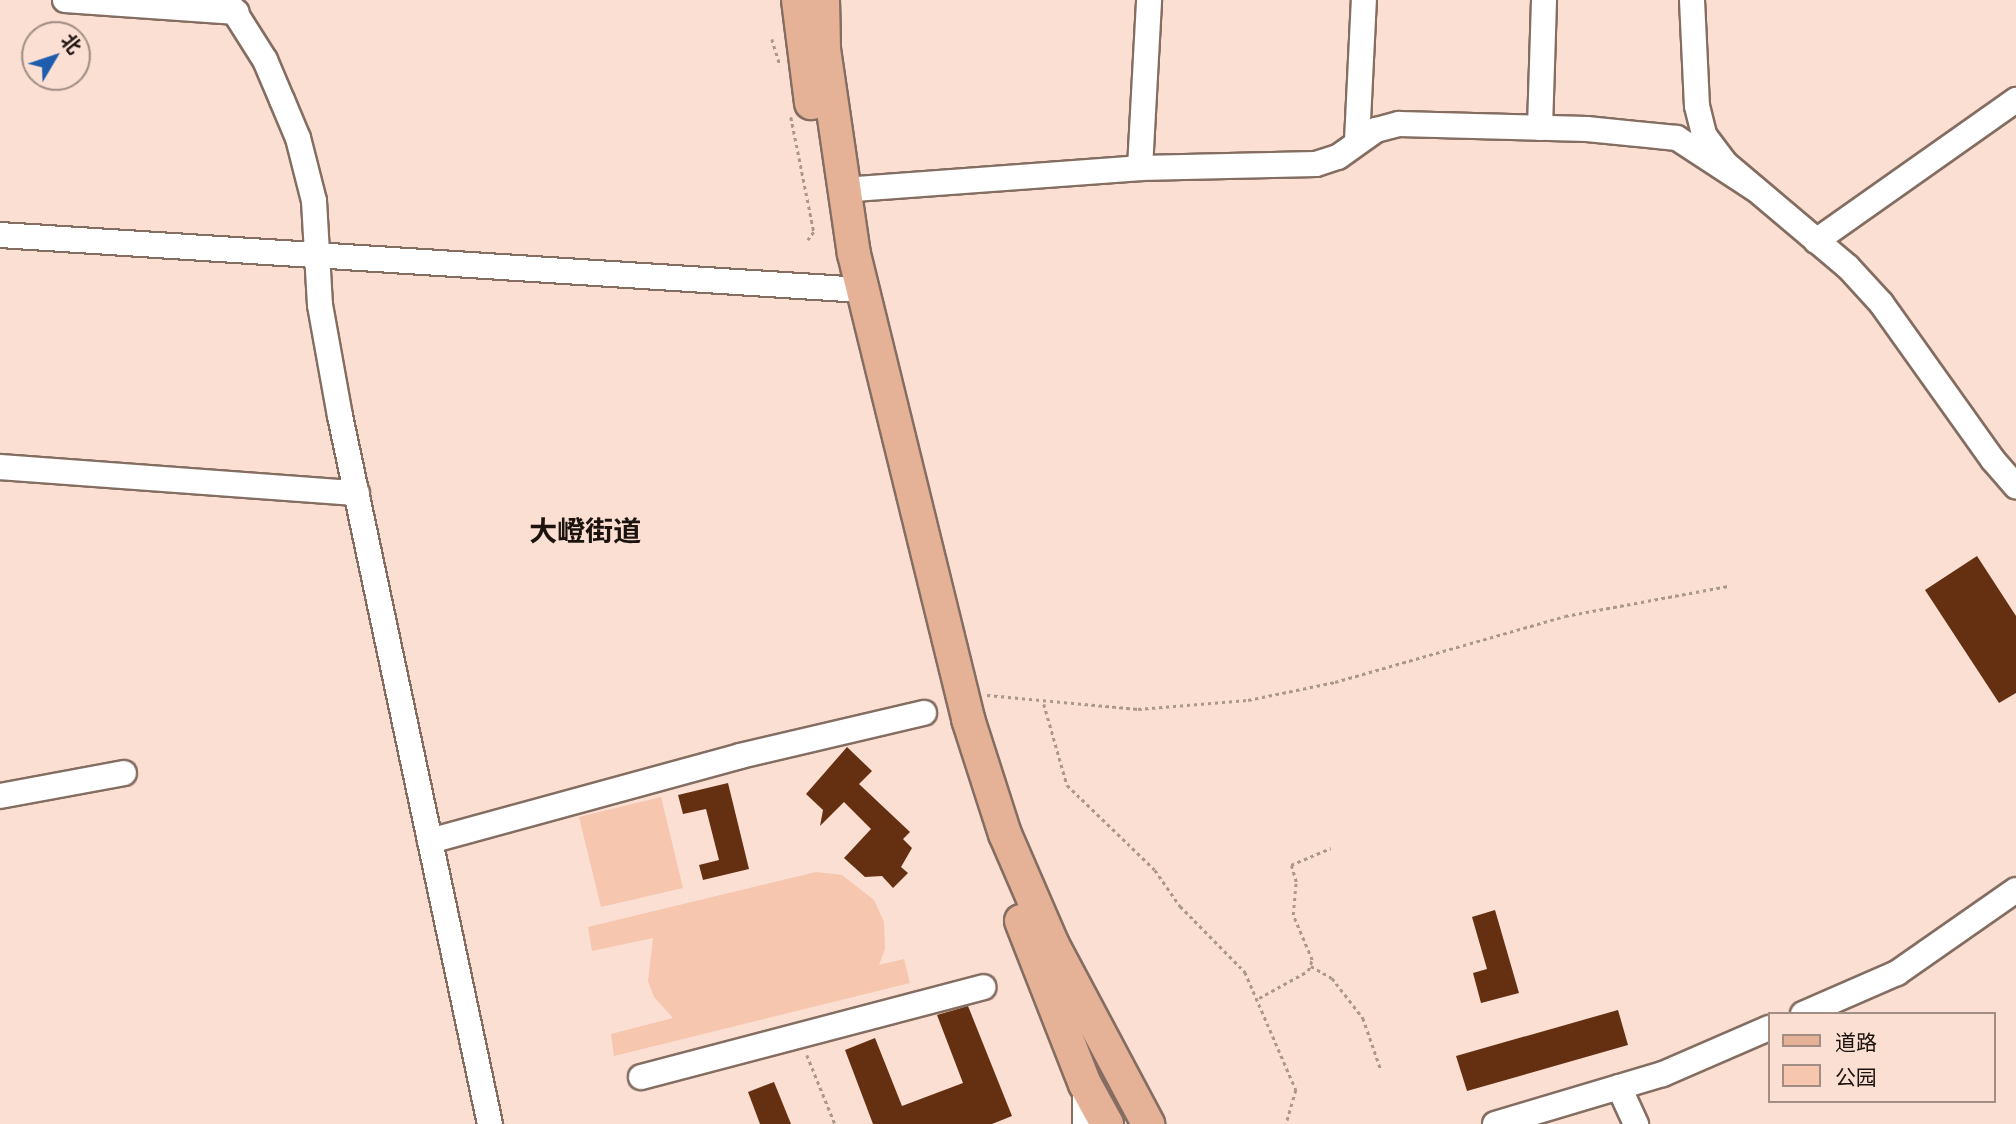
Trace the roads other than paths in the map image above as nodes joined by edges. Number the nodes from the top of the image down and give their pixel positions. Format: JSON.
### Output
{"nodes":[{"id":1,"x":65,"y":0,"type":"edge"},
{"id":2,"x":798,"y":0,"type":"edge"},
{"id":3,"x":822,"y":0,"type":"edge"},
{"id":4,"x":1149,"y":0,"type":"edge"},
{"id":5,"x":1364,"y":0,"type":"edge"},
{"id":6,"x":1544,"y":0,"type":"edge"},
{"id":7,"x":1692,"y":0,"type":"edge"},
{"id":8,"x":232,"y":6,"type":"edge"},
{"id":9,"x":2016,"y":100,"type":"edge"},
{"id":10,"x":1698,"y":108,"type":"junction"},
{"id":11,"x":1540,"y":128,"type":"junction"},
{"id":12,"x":1677,"y":138,"type":"junction"},
{"id":13,"x":1357,"y":141,"type":"junction"},
{"id":14,"x":1140,"y":168,"type":"junction"},
{"id":15,"x":1755,"y":189,"type":"junction"},
{"id":16,"x":842,"y":190,"type":"junction"},
{"id":17,"x":0,"y":235,"type":"edge"},
{"id":18,"x":1816,"y":241,"type":"junction"},
{"id":19,"x":319,"y":252,"type":"junction"},
{"id":20,"x":853,"y":290,"type":"junction"},
{"id":21,"x":0,"y":467,"type":"edge"},
{"id":22,"x":2016,"y":486,"type":"edge"},
{"id":23,"x":357,"y":493,"type":"junction"},
{"id":24,"x":925,"y":713,"type":"dead end"},
{"id":25,"x":124,"y":773,"type":"dead end"},
{"id":26,"x":0,"y":796,"type":"edge"},
{"id":27,"x":430,"y":841,"type":"junction"},
{"id":28,"x":2016,"y":890,"type":"edge"},
{"id":29,"x":983,"y":987,"type":"dead end"},
{"id":30,"x":1808,"y":1012,"type":"edge"},
{"id":31,"x":1768,"y":1028,"type":"edge"},
{"id":32,"x":641,"y":1077,"type":"dead end"},
{"id":33,"x":1085,"y":1084,"type":"junction"},
{"id":34,"x":1619,"y":1087,"type":"junction"},
{"id":35,"x":490,"y":1124,"type":"edge"},
{"id":36,"x":1085,"y":1124,"type":"edge"},
{"id":37,"x":1107,"y":1124,"type":"edge"},
{"id":38,"x":1148,"y":1124,"type":"edge"},
{"id":39,"x":1495,"y":1124,"type":"edge"},
{"id":40,"x":1636,"y":1124,"type":"edge"}],
"edges":[{"from":1,"to":8,"type":"street"},
{"from":2,"to":20,"type":"main road"},
{"from":3,"to":16,"type":"main road"},
{"from":4,"to":14,"type":"street"},
{"from":5,"to":13,"type":"street"},
{"from":6,"to":11,"type":"street"},
{"from":7,"to":10,"type":"street"},
{"from":8,"to":19,"type":"street"},
{"from":9,"to":18,"type":"street"},
{"from":10,"to":12,"type":"street"},
{"from":10,"to":15,"type":"street"},
{"from":11,"to":12,"type":"street"},
{"from":11,"to":13,"type":"street"},
{"from":12,"to":15,"type":"street"},
{"from":13,"to":14,"type":"street"},
{"from":14,"to":16,"type":"street"},
{"from":15,"to":18,"type":"street"},
{"from":16,"to":20,"type":"main road"},
{"from":17,"to":19,"type":"street"},
{"from":18,"to":22,"type":"street"},
{"from":19,"to":20,"type":"street"},
{"from":19,"to":23,"type":"street"},
{"from":20,"to":33,"type":"main road"},
{"from":20,"to":38,"type":"main road"},
{"from":21,"to":23,"type":"street"},
{"from":23,"to":27,"type":"street"},
{"from":24,"to":27,"type":"street"},
{"from":25,"to":26,"type":"street"},
{"from":27,"to":35,"type":"street"},
{"from":28,"to":30,"type":"street"},
{"from":29,"to":32,"type":"street"},
{"from":31,"to":34,"type":"street"},
{"from":33,"to":36,"type":"street"},
{"from":33,"to":37,"type":"main road"},
{"from":34,"to":39,"type":"street"},
{"from":34,"to":40,"type":"street"}]}
